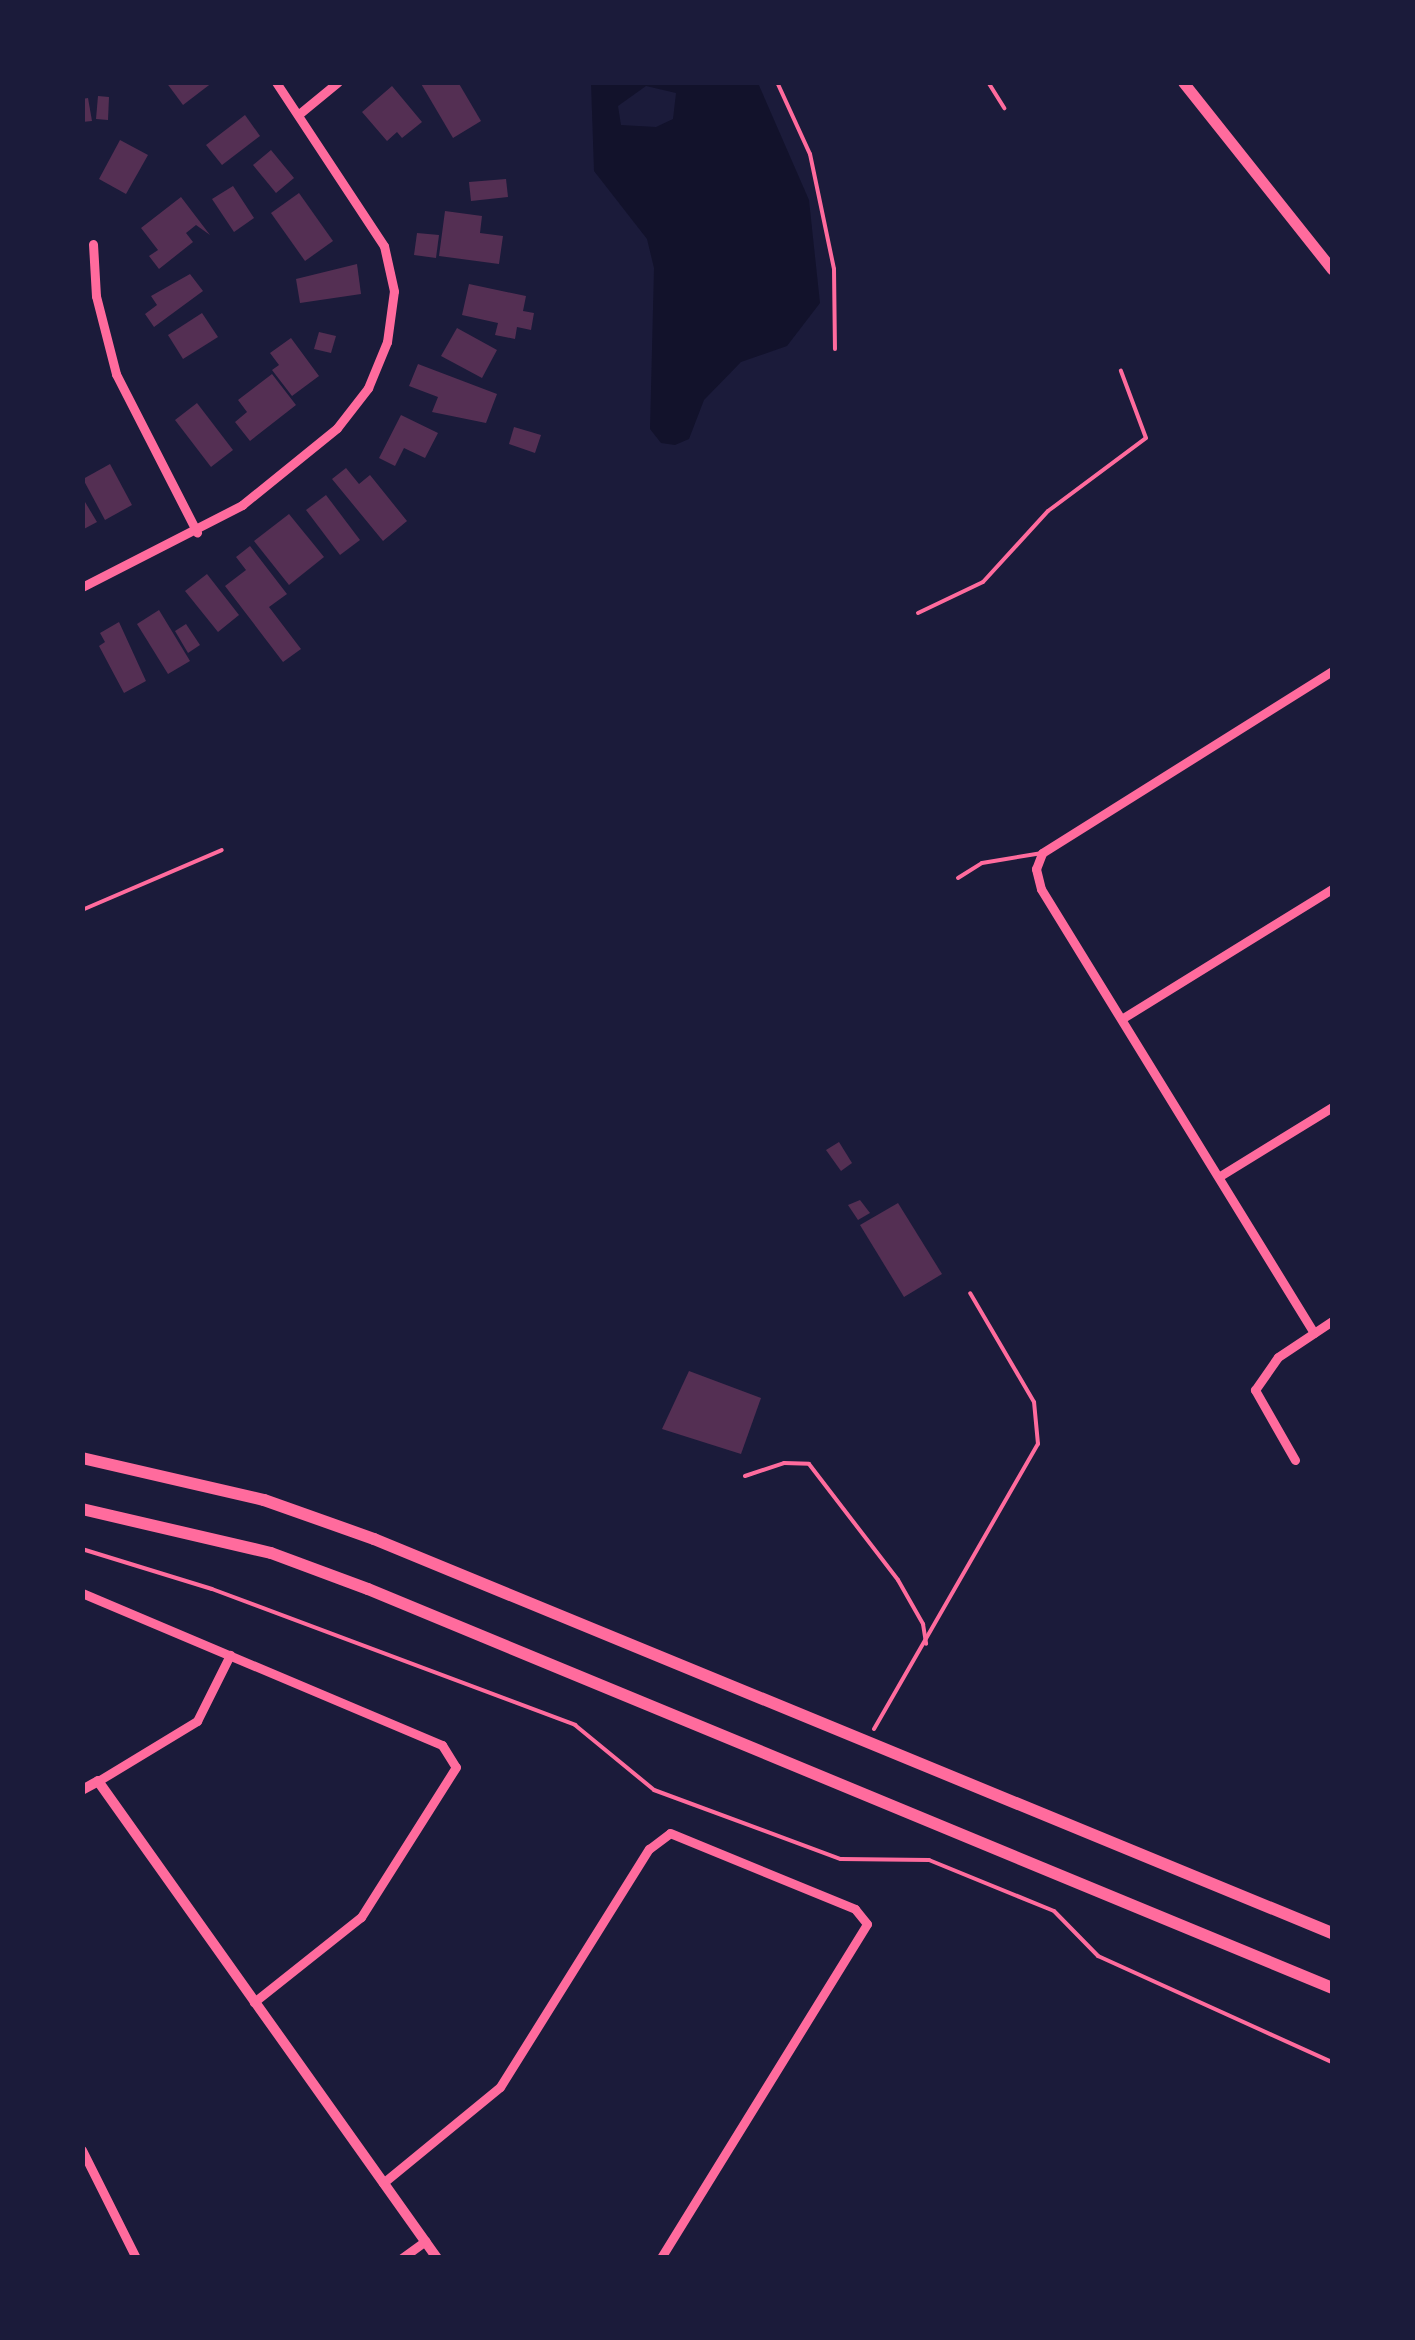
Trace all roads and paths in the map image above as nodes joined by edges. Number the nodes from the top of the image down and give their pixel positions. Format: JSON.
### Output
{"nodes":[{"id":1,"x":276,"y":82,"type":"edge"},
{"id":2,"x":338,"y":82,"type":"edge"},
{"id":3,"x":777,"y":82,"type":"edge"},
{"id":4,"x":988,"y":82,"type":"edge"},
{"id":5,"x":1184,"y":82,"type":"edge"},
{"id":6,"x":1004,"y":108,"type":"dead end"},
{"id":7,"x":299,"y":114,"type":"junction"},
{"id":8,"x":92,"y":244,"type":"dead end"},
{"id":9,"x":1332,"y":269,"type":"edge"},
{"id":10,"x":835,"y":349,"type":"dead end"},
{"id":11,"x":1121,"y":371,"type":"dead end"},
{"id":12,"x":197,"y":532,"type":"junction"},
{"id":13,"x":82,"y":587,"type":"edge"},
{"id":14,"x":918,"y":613,"type":"dead end"},
{"id":15,"x":1332,"y":671,"type":"edge"},
{"id":16,"x":222,"y":850,"type":"dead end"},
{"id":17,"x":1042,"y":853,"type":"junction"},
{"id":18,"x":958,"y":878,"type":"dead end"},
{"id":19,"x":1332,"y":889,"type":"edge"},
{"id":20,"x":82,"y":910,"type":"edge"},
{"id":21,"x":1123,"y":1018,"type":"junction"},
{"id":22,"x":1332,"y":1106,"type":"edge"},
{"id":23,"x":1220,"y":1176,"type":"junction"},
{"id":24,"x":970,"y":1294,"type":"dead end"},
{"id":25,"x":1332,"y":1322,"type":"edge"},
{"id":26,"x":1314,"y":1333,"type":"junction"},
{"id":27,"x":82,"y":1458,"type":"edge"},
{"id":28,"x":1295,"y":1460,"type":"dead end"},
{"id":29,"x":745,"y":1476,"type":"dead end"},
{"id":30,"x":82,"y":1508,"type":"edge"},
{"id":31,"x":82,"y":1549,"type":"edge"},
{"id":32,"x":82,"y":1594,"type":"edge"},
{"id":33,"x":926,"y":1644,"type":"junction"},
{"id":34,"x":230,"y":1655,"type":"junction"},
{"id":35,"x":866,"y":1742,"type":"junction"},
{"id":36,"x":98,"y":1781,"type":"junction"},
{"id":37,"x":82,"y":1790,"type":"edge"},
{"id":38,"x":1332,"y":1934,"type":"edge"},
{"id":39,"x":1332,"y":1988,"type":"edge"},
{"id":40,"x":254,"y":2002,"type":"junction"},
{"id":41,"x":1332,"y":2062,"type":"edge"},
{"id":42,"x":82,"y":2150,"type":"edge"},
{"id":43,"x":384,"y":2183,"type":"junction"},
{"id":44,"x":425,"y":2241,"type":"junction"},
{"id":45,"x":136,"y":2258,"type":"edge"},
{"id":46,"x":402,"y":2258,"type":"edge"},
{"id":47,"x":437,"y":2258,"type":"edge"},
{"id":48,"x":660,"y":2258,"type":"edge"}],
"edges":[{"from":1,"to":7,"type":"street"},
{"from":2,"to":7,"type":"street"},
{"from":3,"to":10,"type":"path"},
{"from":4,"to":6,"type":"path"},
{"from":5,"to":9,"type":"main road"},
{"from":7,"to":12,"type":"street"},
{"from":8,"to":12,"type":"street"},
{"from":11,"to":14,"type":"path"},
{"from":12,"to":13,"type":"street"},
{"from":15,"to":17,"type":"street"},
{"from":16,"to":20,"type":"path"},
{"from":17,"to":18,"type":"lane"},
{"from":17,"to":21,"type":"street"},
{"from":19,"to":21,"type":"street"},
{"from":21,"to":23,"type":"street"},
{"from":22,"to":23,"type":"street"},
{"from":23,"to":26,"type":"street"},
{"from":24,"to":33,"type":"path"},
{"from":25,"to":26,"type":"street"},
{"from":26,"to":28,"type":"street"},
{"from":27,"to":35,"type":"main road"},
{"from":29,"to":33,"type":"path"},
{"from":30,"to":39,"type":"main road"},
{"from":31,"to":41,"type":"path"},
{"from":32,"to":34,"type":"street"},
{"from":33,"to":35,"type":"path"},
{"from":34,"to":36,"type":"street"},
{"from":34,"to":40,"type":"street"},
{"from":35,"to":38,"type":"main road"},
{"from":36,"to":37,"type":"street"},
{"from":36,"to":40,"type":"street"},
{"from":40,"to":43,"type":"street"},
{"from":42,"to":45,"type":"street"},
{"from":43,"to":44,"type":"street"},
{"from":43,"to":48,"type":"street"},
{"from":44,"to":46,"type":"street"},
{"from":44,"to":47,"type":"street"}]}
